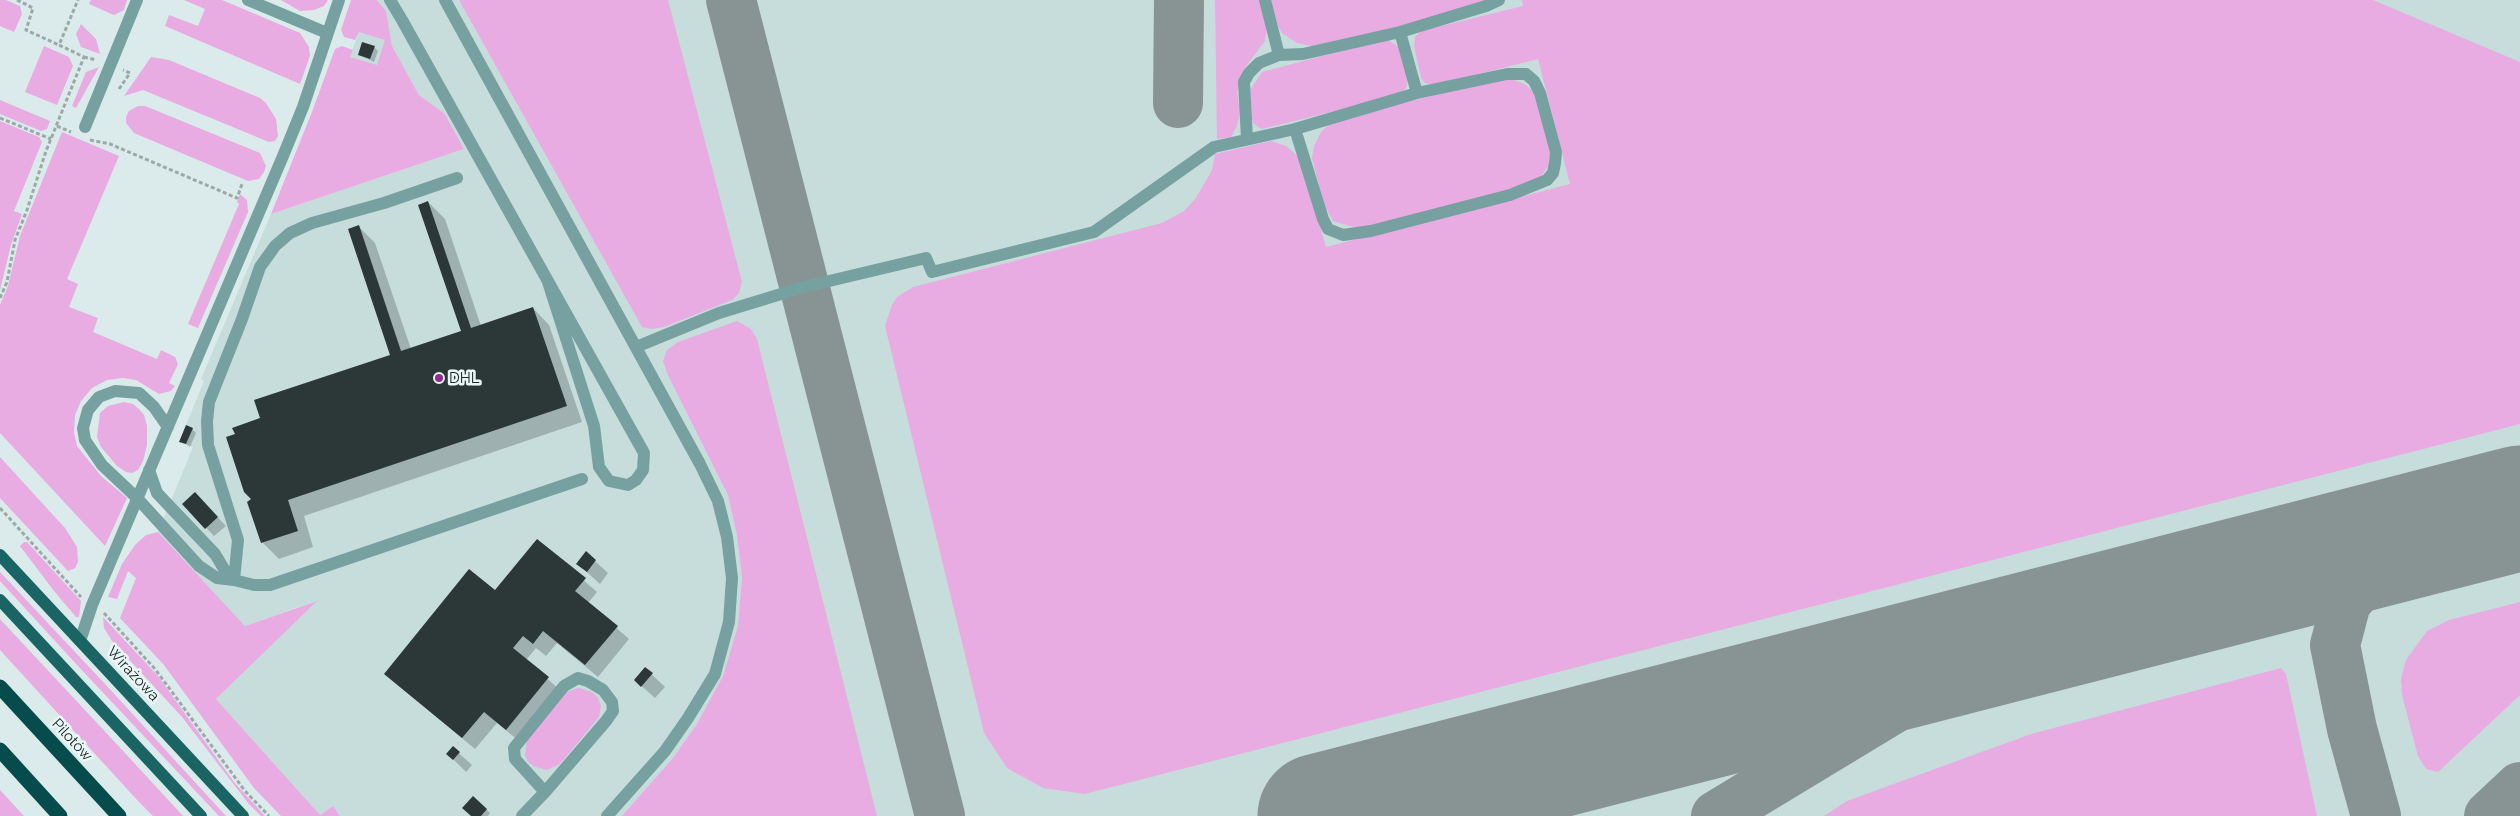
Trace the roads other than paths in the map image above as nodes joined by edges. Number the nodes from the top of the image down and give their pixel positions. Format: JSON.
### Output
{"nodes":[{"id":1,"x":137,"y":0,"type":"edge"},
{"id":2,"x":248,"y":0,"type":"edge"},
{"id":3,"x":339,"y":0,"type":"edge"},
{"id":4,"x":390,"y":0,"type":"edge"},
{"id":5,"x":446,"y":0,"type":"edge"},
{"id":6,"x":1265,"y":0,"type":"edge"},
{"id":7,"x":1499,"y":0,"type":"edge"},
{"id":8,"x":1400,"y":32,"type":"junction"},
{"id":9,"x":328,"y":33,"type":"junction"},
{"id":10,"x":1279,"y":55,"type":"junction"},
{"id":11,"x":1417,"y":93,"type":"junction"},
{"id":12,"x":85,"y":127,"type":"dead end"},
{"id":13,"x":1296,"y":128,"type":"junction"},
{"id":14,"x":1247,"y":139,"type":"junction"},
{"id":15,"x":457,"y":178,"type":"dead end"},
{"id":16,"x":548,"y":282,"type":"junction"},
{"id":17,"x":636,"y":347,"type":"junction"},
{"id":18,"x":168,"y":427,"type":"junction"},
{"id":19,"x":149,"y":470,"type":"junction"},
{"id":20,"x":582,"y":479,"type":"dead end"},
{"id":21,"x":137,"y":498,"type":"junction"},
{"id":22,"x":0,"y":555,"type":"edge"},
{"id":23,"x":232,"y":579,"type":"junction"},
{"id":24,"x":0,"y":600,"type":"edge"},
{"id":25,"x":80,"y":641,"type":"junction"},
{"id":26,"x":0,"y":688,"type":"edge"},
{"id":27,"x":0,"y":750,"type":"edge"},
{"id":28,"x":545,"y":792,"type":"junction"},
{"id":29,"x":60,"y":816,"type":"edge"},
{"id":30,"x":119,"y":816,"type":"edge"},
{"id":31,"x":201,"y":816,"type":"edge"},
{"id":32,"x":243,"y":816,"type":"edge"},
{"id":33,"x":522,"y":816,"type":"edge"},
{"id":34,"x":607,"y":816,"type":"edge"}],
"edges":[{"from":1,"to":12,"type":"lane"},
{"from":2,"to":9,"type":"lane"},
{"from":3,"to":9,"type":"lane"},
{"from":4,"to":16,"type":"lane"},
{"from":5,"to":17,"type":"lane"},
{"from":6,"to":10,"type":"lane"},
{"from":7,"to":8,"type":"lane"},
{"from":8,"to":10,"type":"lane"},
{"from":8,"to":11,"type":"lane"},
{"from":9,"to":18,"type":"lane"},
{"from":10,"to":14,"type":"lane"},
{"from":11,"to":13,"type":"lane"},
{"from":11,"to":13,"type":"lane"},
{"from":13,"to":14,"type":"lane"},
{"from":14,"to":17,"type":"lane"},
{"from":15,"to":23,"type":"lane"},
{"from":16,"to":16,"type":"lane"},
{"from":17,"to":34,"type":"lane"},
{"from":18,"to":19,"type":"lane"},
{"from":18,"to":21,"type":"lane"},
{"from":19,"to":21,"type":"lane"},
{"from":19,"to":23,"type":"lane"},
{"from":20,"to":23,"type":"lane"},
{"from":21,"to":23,"type":"lane"},
{"from":21,"to":25,"type":"lane"},
{"from":22,"to":25,"type":"main road","name":"Wirażowa"},
{"from":24,"to":31,"type":"main road"},
{"from":25,"to":32,"type":"main road","name":"Wirażowa"},
{"from":26,"to":30,"type":"highway","name":"Pilotów"},
{"from":27,"to":29,"type":"highway"},
{"from":28,"to":28,"type":"lane"},
{"from":28,"to":33,"type":"lane"}]}
